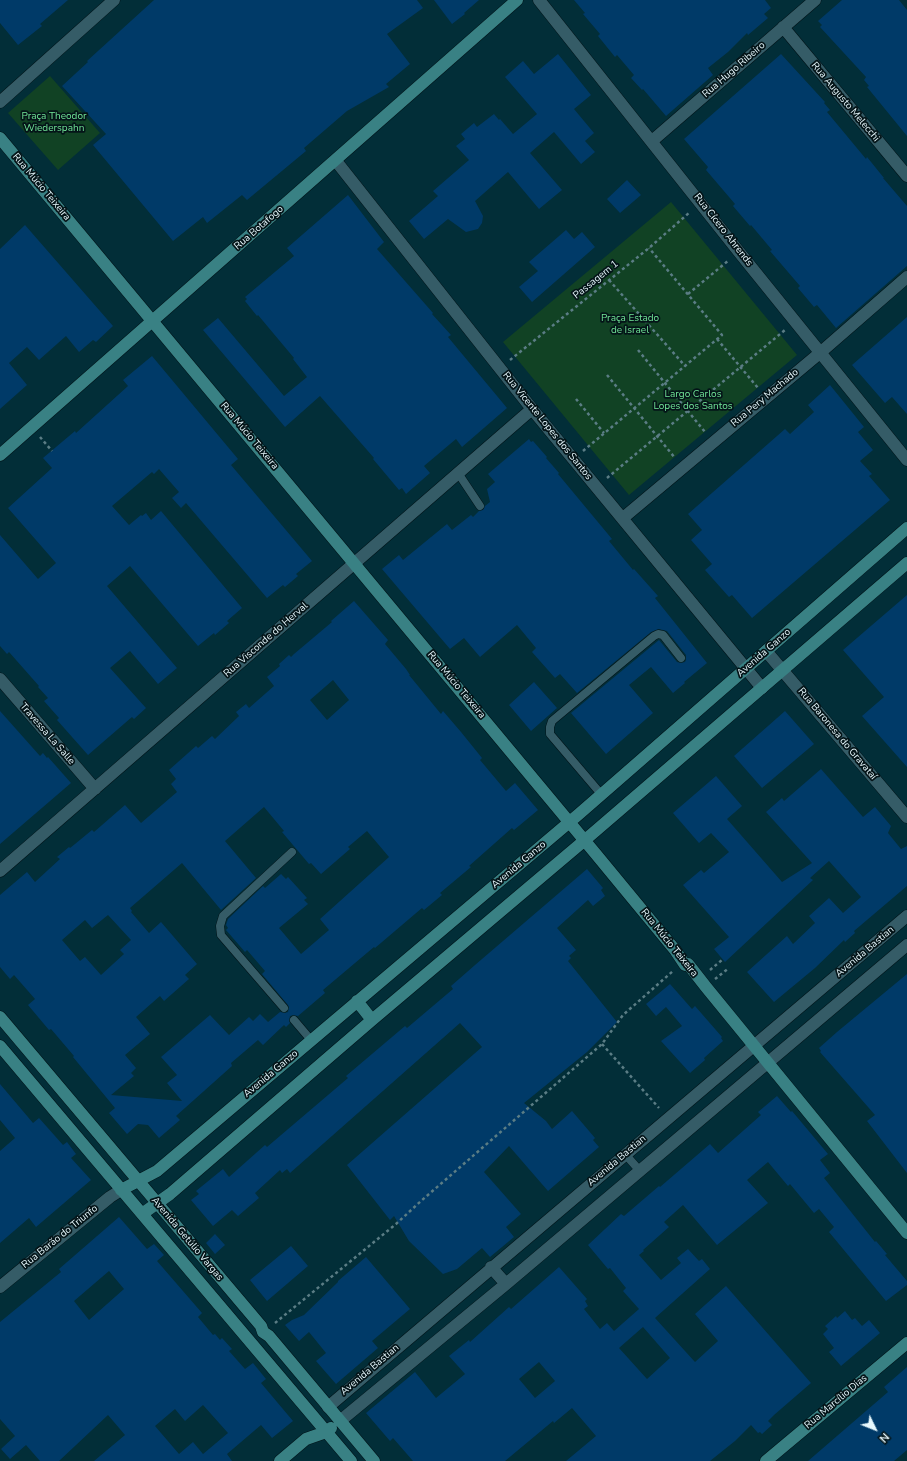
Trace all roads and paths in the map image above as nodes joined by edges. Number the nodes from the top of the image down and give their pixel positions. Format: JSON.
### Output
{"nodes":[{"id":1,"x":114,"y":0,"type":"edge"},
{"id":2,"x":517,"y":0,"type":"edge"},
{"id":3,"x":539,"y":0,"type":"edge"},
{"id":4,"x":816,"y":0,"type":"edge"},
{"id":5,"x":783,"y":27,"type":"junction"},
{"id":6,"x":0,"y":102,"type":"edge"},
{"id":7,"x":0,"y":138,"type":"edge"},
{"id":8,"x":652,"y":141,"type":"junction"},
{"id":9,"x":336,"y":161,"type":"junction"},
{"id":10,"x":907,"y":176,"type":"edge"},
{"id":11,"x":701,"y":203,"type":"junction"},
{"id":12,"x":648,"y":248,"type":"junction"},
{"id":13,"x":739,"y":252,"type":"junction"},
{"id":14,"x":907,"y":277,"type":"edge"},
{"id":15,"x":609,"y":280,"type":"junction"},
{"id":16,"x":688,"y":294,"type":"junction"},
{"id":17,"x":153,"y":321,"type":"junction"},
{"id":18,"x":796,"y":321,"type":"junction"},
{"id":19,"x":717,"y":339,"type":"junction"},
{"id":20,"x":638,"y":350,"type":"dead end"},
{"id":21,"x":821,"y":352,"type":"junction"},
{"id":22,"x":685,"y":366,"type":"junction"},
{"id":23,"x":740,"y":368,"type":"junction"},
{"id":24,"x":500,"y":369,"type":"junction"},
{"id":25,"x":607,"y":375,"type":"dead end"},
{"id":26,"x":664,"y":383,"type":"junction"},
{"id":27,"x":766,"y":398,"type":"junction"},
{"id":28,"x":576,"y":399,"type":"dead end"},
{"id":29,"x":634,"y":408,"type":"junction"},
{"id":30,"x":532,"y":409,"type":"junction"},
{"id":31,"x":688,"y":411,"type":"junction"},
{"id":32,"x":32,"y":427,"type":"junction"},
{"id":33,"x":604,"y":433,"type":"junction"},
{"id":34,"x":657,"y":437,"type":"junction"},
{"id":35,"x":713,"y":442,"type":"junction"},
{"id":36,"x":52,"y":451,"type":"dead end"},
{"id":37,"x":0,"y":455,"type":"edge"},
{"id":38,"x":573,"y":459,"type":"junction"},
{"id":39,"x":907,"y":460,"type":"edge"},
{"id":40,"x":683,"y":468,"type":"junction"},
{"id":41,"x":458,"y":473,"type":"junction"},
{"id":42,"x":597,"y":487,"type":"junction"},
{"id":43,"x":480,"y":506,"type":"dead end"},
{"id":44,"x":623,"y":518,"type":"junction"},
{"id":45,"x":907,"y":528,"type":"edge"},
{"id":46,"x":355,"y":563,"type":"junction"},
{"id":47,"x":907,"y":563,"type":"edge"},
{"id":48,"x":766,"y":651,"type":"junction"},
{"id":49,"x":681,"y":658,"type":"dead end"},
{"id":50,"x":746,"y":668,"type":"junction"},
{"id":51,"x":782,"y":670,"type":"junction"},
{"id":52,"x":0,"y":679,"type":"edge"},
{"id":53,"x":762,"y":688,"type":"junction"},
{"id":54,"x":95,"y":789,"type":"junction"},
{"id":55,"x":601,"y":794,"type":"junction"},
{"id":56,"x":907,"y":817,"type":"edge"},
{"id":57,"x":570,"y":822,"type":"junction"},
{"id":58,"x":585,"y":840,"type":"junction"},
{"id":59,"x":292,"y":852,"type":"dead end"},
{"id":60,"x":0,"y":871,"type":"edge"},
{"id":61,"x":907,"y":916,"type":"edge"},
{"id":62,"x":907,"y":945,"type":"edge"},
{"id":63,"x":722,"y":960,"type":"dead end"},
{"id":64,"x":683,"y":962,"type":"junction"},
{"id":65,"x":718,"y":963,"type":"dead end"},
{"id":66,"x":729,"y":968,"type":"dead end"},
{"id":67,"x":725,"y":971,"type":"dead end"},
{"id":68,"x":357,"y":1001,"type":"junction"},
{"id":69,"x":284,"y":1008,"type":"dead end"},
{"id":70,"x":0,"y":1017,"type":"edge"},
{"id":71,"x":294,"y":1020,"type":"dead end"},
{"id":72,"x":372,"y":1020,"type":"junction"},
{"id":73,"x":311,"y":1040,"type":"junction"},
{"id":74,"x":602,"y":1044,"type":"junction"},
{"id":75,"x":0,"y":1046,"type":"edge"},
{"id":76,"x":754,"y":1046,"type":"junction"},
{"id":77,"x":768,"y":1063,"type":"junction"},
{"id":78,"x":668,"y":1118,"type":"junction"},
{"id":79,"x":626,"y":1154,"type":"junction"},
{"id":80,"x":119,"y":1159,"type":"junction"},
{"id":81,"x":105,"y":1171,"type":"junction"},
{"id":82,"x":640,"y":1171,"type":"junction"},
{"id":83,"x":138,"y":1182,"type":"junction"},
{"id":84,"x":121,"y":1190,"type":"junction"},
{"id":85,"x":156,"y":1203,"type":"junction"},
{"id":86,"x":142,"y":1214,"type":"junction"},
{"id":87,"x":907,"y":1233,"type":"edge"},
{"id":88,"x":491,"y":1267,"type":"junction"},
{"id":89,"x":506,"y":1284,"type":"junction"},
{"id":90,"x":0,"y":1287,"type":"edge"},
{"id":91,"x":263,"y":1332,"type":"junction"},
{"id":92,"x":907,"y":1343,"type":"edge"},
{"id":93,"x":328,"y":1407,"type":"junction"},
{"id":94,"x":315,"y":1419,"type":"junction"},
{"id":95,"x":340,"y":1421,"type":"junction"},
{"id":96,"x":326,"y":1432,"type":"junction"},
{"id":97,"x":306,"y":1439,"type":"junction"},
{"id":98,"x":280,"y":1461,"type":"edge"},
{"id":99,"x":351,"y":1461,"type":"edge"},
{"id":100,"x":374,"y":1461,"type":"edge"},
{"id":101,"x":766,"y":1461,"type":"edge"}],
"edges":[{"from":1,"to":6,"type":"street"},
{"from":2,"to":9,"type":"street","name":"Rua Botafogo"},
{"from":3,"to":8,"type":"street","name":"Rua Cícero Ahrends"},
{"from":4,"to":5,"type":"street","name":"Rua Hugo Ribeiro"},
{"from":5,"to":8,"type":"street","name":"Rua Hugo Ribeiro"},
{"from":5,"to":10,"type":"street","name":"Rua Augusto Melecchi"},
{"from":7,"to":17,"type":"street","name":"Rua Múcio Teixeira"},
{"from":8,"to":11,"type":"street","name":"Rua Cícero Ahrends"},
{"from":9,"to":17,"type":"street","name":"Rua Botafogo"},
{"from":9,"to":24,"type":"street","name":"Rua Vicente Lopes dos Santos"},
{"from":11,"to":12,"type":"path","name":"Passagem 1"},
{"from":11,"to":13,"type":"street","name":"Rua Cícero Ahrends"},
{"from":12,"to":15,"type":"path","name":"Passagem 1"},
{"from":12,"to":16,"type":"path"},
{"from":13,"to":16,"type":"path"},
{"from":13,"to":18,"type":"street","name":"Rua Cícero Ahrends"},
{"from":14,"to":21,"type":"street","name":"Rua Pery Machado"},
{"from":15,"to":22,"type":"path"},
{"from":15,"to":24,"type":"path","name":"Passagem 1"},
{"from":16,"to":19,"type":"path"},
{"from":17,"to":32,"type":"street","name":"Rua Botafogo"},
{"from":17,"to":46,"type":"street","name":"Rua Múcio Teixeira"},
{"from":18,"to":21,"type":"street","name":"Rua Cícero Ahrends"},
{"from":18,"to":23,"type":"path"},
{"from":19,"to":22,"type":"path"},
{"from":19,"to":23,"type":"path"},
{"from":20,"to":26,"type":"path"},
{"from":21,"to":27,"type":"street","name":"Rua Pery Machado"},
{"from":21,"to":39,"type":"street","name":"Rua Cícero Ahrends"},
{"from":22,"to":26,"type":"path"},
{"from":23,"to":27,"type":"path"},
{"from":23,"to":31,"type":"path"},
{"from":24,"to":30,"type":"street","name":"Rua Vicente Lopes dos Santos"},
{"from":25,"to":29,"type":"path"},
{"from":26,"to":29,"type":"path"},
{"from":26,"to":31,"type":"path"},
{"from":27,"to":35,"type":"street","name":"Rua Pery Machado"},
{"from":28,"to":33,"type":"path"},
{"from":29,"to":33,"type":"path"},
{"from":29,"to":34,"type":"path"},
{"from":30,"to":38,"type":"street","name":"Rua Vicente Lopes dos Santos"},
{"from":30,"to":41,"type":"street","name":"Rua Visconde do Herval"},
{"from":31,"to":34,"type":"path"},
{"from":31,"to":35,"type":"path"},
{"from":32,"to":36,"type":"path"},
{"from":32,"to":37,"type":"street","name":"Rua Botafogo"},
{"from":33,"to":38,"type":"path"},
{"from":34,"to":40,"type":"path"},
{"from":34,"to":42,"type":"path"},
{"from":35,"to":40,"type":"street","name":"Rua Pery Machado"},
{"from":38,"to":42,"type":"street","name":"Rua Vicente Lopes dos Santos"},
{"from":40,"to":44,"type":"street","name":"Rua Pery Machado"},
{"from":41,"to":43,"type":"lane"},
{"from":41,"to":46,"type":"street","name":"Rua Visconde do Herval"},
{"from":42,"to":44,"type":"street","name":"Rua Vicente Lopes dos Santos"},
{"from":44,"to":50,"type":"street","name":"Rua Vicente Lopes dos Santos"},
{"from":45,"to":48,"type":"street","name":"Avenida Ganzo"},
{"from":46,"to":54,"type":"street","name":"Rua Visconde do Herval"},
{"from":46,"to":57,"type":"street","name":"Rua Múcio Teixeira"},
{"from":47,"to":51,"type":"street"},
{"from":48,"to":50,"type":"street","name":"Avenida Ganzo"},
{"from":48,"to":51,"type":"street","name":"Rua Baronesa do Gravataí"},
{"from":49,"to":55,"type":"lane"},
{"from":50,"to":53,"type":"street","name":"Rua Vicente Lopes dos Santos"},
{"from":50,"to":55,"type":"street","name":"Avenida Ganzo"},
{"from":51,"to":53,"type":"street"},
{"from":51,"to":56,"type":"street","name":"Rua Baronesa do Gravataí"},
{"from":52,"to":54,"type":"street","name":"Travessa La Salle"},
{"from":53,"to":58,"type":"street"},
{"from":54,"to":60,"type":"street","name":"Rua Visconde do Herval"},
{"from":55,"to":57,"type":"street","name":"Avenida Ganzo"},
{"from":57,"to":58,"type":"street","name":"Rua Múcio Teixeira"},
{"from":57,"to":68,"type":"street","name":"Avenida Ganzo"},
{"from":58,"to":64,"type":"street","name":"Rua Múcio Teixeira"},
{"from":58,"to":72,"type":"street"},
{"from":59,"to":69,"type":"lane"},
{"from":61,"to":76,"type":"street","name":"Avenida Bastian"},
{"from":62,"to":77,"type":"street","name":"Avenida Bastian"},
{"from":63,"to":65,"type":"path"},
{"from":64,"to":74,"type":"path"},
{"from":64,"to":76,"type":"street","name":"Rua Múcio Teixeira"},
{"from":66,"to":67,"type":"path"},
{"from":68,"to":72,"type":"street"},
{"from":68,"to":73,"type":"street","name":"Avenida Ganzo"},
{"from":70,"to":80,"type":"street","name":"Avenida Getúlio Vargas"},
{"from":71,"to":73,"type":"lane"},
{"from":72,"to":85,"type":"street"},
{"from":73,"to":83,"type":"street","name":"Avenida Ganzo"},
{"from":74,"to":78,"type":"path"},
{"from":74,"to":91,"type":"path"},
{"from":75,"to":81,"type":"street","name":"Avenida Getúlio Vargas"},
{"from":76,"to":77,"type":"street","name":"Rua Múcio Teixeira"},
{"from":76,"to":78,"type":"street","name":"Avenida Bastian"},
{"from":77,"to":82,"type":"street","name":"Avenida Bastian"},
{"from":77,"to":87,"type":"street","name":"Rua Múcio Teixeira"},
{"from":78,"to":79,"type":"street","name":"Avenida Bastian"},
{"from":79,"to":82,"type":"lane"},
{"from":79,"to":88,"type":"street","name":"Avenida Bastian"},
{"from":80,"to":81,"type":"street"},
{"from":80,"to":83,"type":"street","name":"Avenida Getúlio Vargas"},
{"from":81,"to":84,"type":"street","name":"Avenida Getúlio Vargas"},
{"from":82,"to":89,"type":"street","name":"Avenida Bastian"},
{"from":83,"to":84,"type":"street","name":"Avenida Ganzo"},
{"from":83,"to":85,"type":"street","name":"Avenida Getúlio Vargas"},
{"from":84,"to":86,"type":"street","name":"Avenida Getúlio Vargas"},
{"from":84,"to":90,"type":"street","name":"Rua Barão do Triunfo"},
{"from":85,"to":86,"type":"street"},
{"from":85,"to":91,"type":"street","name":"Avenida Getúlio Vargas"},
{"from":86,"to":94,"type":"street","name":"Avenida Getúlio Vargas"},
{"from":88,"to":89,"type":"street"},
{"from":88,"to":93,"type":"street","name":"Avenida Bastian"},
{"from":89,"to":95,"type":"street","name":"Avenida Bastian"},
{"from":91,"to":93,"type":"street","name":"Avenida Getúlio Vargas"},
{"from":92,"to":101,"type":"street","name":"Rua Marcílio Dias"},
{"from":93,"to":94,"type":"street"},
{"from":93,"to":95,"type":"street","name":"Avenida Getúlio Vargas"},
{"from":94,"to":96,"type":"street","name":"Avenida Getúlio Vargas"},
{"from":94,"to":97,"type":"street"},
{"from":95,"to":96,"type":"street"},
{"from":95,"to":100,"type":"street","name":"Avenida Getúlio Vargas"},
{"from":96,"to":97,"type":"street"},
{"from":96,"to":99,"type":"street","name":"Avenida Getúlio Vargas"},
{"from":97,"to":98,"type":"street"}]}
